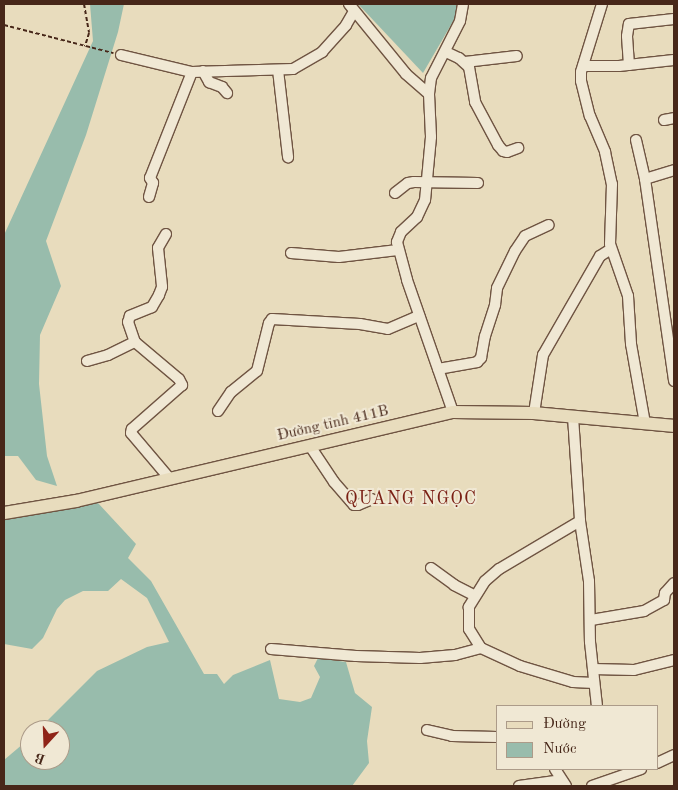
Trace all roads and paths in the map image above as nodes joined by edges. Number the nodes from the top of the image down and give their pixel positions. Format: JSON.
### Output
{"nodes":[{"id":1,"x":84,"y":4,"type":"edge"},
{"id":2,"x":463,"y":4,"type":"edge"},
{"id":3,"x":602,"y":4,"type":"edge"},
{"id":4,"x":351,"y":7,"type":"edge"},
{"id":5,"x":674,"y":19,"type":"edge"},
{"id":6,"x":4,"y":25,"type":"edge"},
{"id":7,"x":85,"y":46,"type":"junction"},
{"id":8,"x":446,"y":52,"type":"junction"},
{"id":9,"x":121,"y":55,"type":"joint"},
{"id":10,"x":517,"y":56,"type":"dead end"},
{"id":11,"x":674,"y":60,"type":"edge"},
{"id":12,"x":465,"y":62,"type":"junction"},
{"id":13,"x":629,"y":65,"type":"junction"},
{"id":14,"x":584,"y":66,"type":"junction"},
{"id":15,"x":278,"y":70,"type":"junction"},
{"id":16,"x":203,"y":71,"type":"junction"},
{"id":17,"x":192,"y":72,"type":"junction"},
{"id":18,"x":226,"y":93,"type":"dead end"},
{"id":19,"x":429,"y":94,"type":"junction"},
{"id":20,"x":636,"y":140,"type":"dead end"},
{"id":21,"x":518,"y":148,"type":"dead end"},
{"id":22,"x":288,"y":157,"type":"dead end"},
{"id":23,"x":674,"y":170,"type":"edge"},
{"id":24,"x":645,"y":179,"type":"junction"},
{"id":25,"x":428,"y":180,"type":"junction"},
{"id":26,"x":478,"y":183,"type":"dead end"},
{"id":27,"x":395,"y":193,"type":"dead end"},
{"id":28,"x":149,"y":197,"type":"dead end"},
{"id":29,"x":549,"y":225,"type":"dead end"},
{"id":30,"x":166,"y":234,"type":"dead end"},
{"id":31,"x":611,"y":249,"type":"junction"},
{"id":32,"x":398,"y":250,"type":"junction"},
{"id":33,"x":291,"y":253,"type":"dead end"},
{"id":34,"x":419,"y":316,"type":"junction"},
{"id":35,"x":136,"y":342,"type":"junction"},
{"id":36,"x":88,"y":361,"type":"dead end"},
{"id":37,"x":438,"y":369,"type":"junction"},
{"id":38,"x":674,"y":381,"type":"edge"},
{"id":39,"x":218,"y":411,"type":"dead end"},
{"id":40,"x":453,"y":412,"type":"junction"},
{"id":41,"x":534,"y":413,"type":"junction"},
{"id":42,"x":573,"y":417,"type":"junction"},
{"id":43,"x":645,"y":423,"type":"junction"},
{"id":44,"x":674,"y":426,"type":"edge"},
{"id":45,"x":310,"y":446,"type":"junction"},
{"id":46,"x":170,"y":479,"type":"junction"},
{"id":47,"x":372,"y":499,"type":"dead end"},
{"id":48,"x":4,"y":512,"type":"edge"},
{"id":49,"x":580,"y":521,"type":"junction"},
{"id":50,"x":432,"y":568,"type":"dead end"},
{"id":51,"x":674,"y":583,"type":"edge"},
{"id":52,"x":474,"y":595,"type":"junction"},
{"id":53,"x":591,"y":620,"type":"junction"},
{"id":54,"x":481,"y":648,"type":"junction"},
{"id":55,"x":271,"y":649,"type":"dead end"},
{"id":56,"x":674,"y":660,"type":"edge"},
{"id":57,"x":593,"y":669,"type":"junction"},
{"id":58,"x":594,"y":683,"type":"junction"},
{"id":59,"x":597,"y":705,"type":"edge"},
{"id":60,"x":427,"y":730,"type":"dead end"},
{"id":61,"x":496,"y":737,"type":"edge"},
{"id":62,"x":674,"y":755,"type":"edge"},
{"id":63,"x":658,"y":763,"type":"edge"},
{"id":64,"x":556,"y":770,"type":"edge"},
{"id":65,"x":606,"y":770,"type":"edge"},
{"id":66,"x":638,"y":770,"type":"edge"},
{"id":67,"x":603,"y":781,"type":"junction"},
{"id":68,"x":564,"y":783,"type":"edge"},
{"id":69,"x":519,"y":786,"type":"edge"},
{"id":70,"x":592,"y":786,"type":"edge"}],
"edges":[{"from":1,"to":7,"type":"path"},
{"from":2,"to":8,"type":"street"},
{"from":3,"to":14,"type":"street"},
{"from":4,"to":15,"type":"street"},
{"from":4,"to":19,"type":"street"},
{"from":5,"to":13,"type":"street"},
{"from":6,"to":7,"type":"path"},
{"from":7,"to":9,"type":"path"},
{"from":8,"to":12,"type":"street"},
{"from":8,"to":19,"type":"street"},
{"from":9,"to":17,"type":"street"},
{"from":10,"to":12,"type":"street"},
{"from":11,"to":13,"type":"street"},
{"from":12,"to":21,"type":"street"},
{"from":13,"to":14,"type":"street"},
{"from":14,"to":31,"type":"street"},
{"from":15,"to":16,"type":"street"},
{"from":15,"to":22,"type":"street"},
{"from":16,"to":17,"type":"street"},
{"from":16,"to":18,"type":"street"},
{"from":17,"to":28,"type":"street"},
{"from":19,"to":25,"type":"street"},
{"from":20,"to":24,"type":"street"},
{"from":23,"to":24,"type":"street"},
{"from":24,"to":38,"type":"street"},
{"from":25,"to":26,"type":"street"},
{"from":25,"to":27,"type":"street"},
{"from":25,"to":32,"type":"street"},
{"from":29,"to":37,"type":"street"},
{"from":30,"to":35,"type":"street"},
{"from":31,"to":41,"type":"street"},
{"from":31,"to":43,"type":"street"},
{"from":32,"to":33,"type":"street"},
{"from":32,"to":34,"type":"street"},
{"from":34,"to":37,"type":"street"},
{"from":34,"to":39,"type":"street"},
{"from":35,"to":36,"type":"street"},
{"from":35,"to":46,"type":"street"},
{"from":37,"to":40,"type":"street"},
{"from":40,"to":41,"type":"main road","name":"Đường tỉnh 411B"},
{"from":40,"to":45,"type":"main road","name":"Đường tỉnh 411B"},
{"from":41,"to":42,"type":"main road","name":"Đường tỉnh 411B"},
{"from":42,"to":43,"type":"main road","name":"Đường tỉnh 411B"},
{"from":42,"to":49,"type":"street"},
{"from":43,"to":44,"type":"main road","name":"Đường tỉnh 411B"},
{"from":45,"to":46,"type":"main road","name":"Đường tỉnh 411B"},
{"from":45,"to":47,"type":"street"},
{"from":46,"to":48,"type":"main road","name":"Đường tỉnh 411B"},
{"from":49,"to":52,"type":"street"},
{"from":49,"to":53,"type":"street"},
{"from":50,"to":52,"type":"street"},
{"from":51,"to":53,"type":"street"},
{"from":52,"to":54,"type":"street"},
{"from":53,"to":57,"type":"street"},
{"from":54,"to":55,"type":"street"},
{"from":54,"to":58,"type":"street"},
{"from":56,"to":57,"type":"street"},
{"from":57,"to":58,"type":"street"},
{"from":58,"to":59,"type":"street"},
{"from":60,"to":61,"type":"street"},
{"from":62,"to":63,"type":"street"},
{"from":64,"to":68,"type":"street"},
{"from":65,"to":67,"type":"street"},
{"from":66,"to":67,"type":"street"},
{"from":67,"to":70,"type":"street"},
{"from":68,"to":69,"type":"street"}]}
